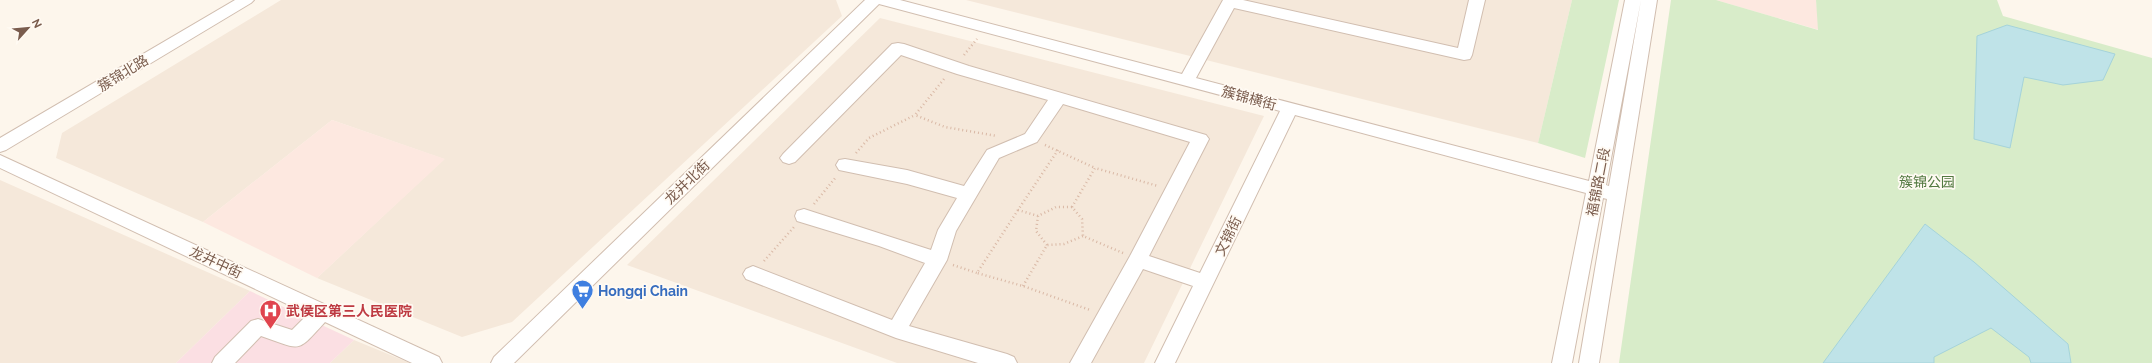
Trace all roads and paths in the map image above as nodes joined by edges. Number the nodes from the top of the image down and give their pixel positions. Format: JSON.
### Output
{"nodes":[{"id":1,"x":246,"y":0,"type":"edge"},
{"id":2,"x":874,"y":0,"type":"edge"},
{"id":3,"x":881,"y":0,"type":"edge"},
{"id":4,"x":1477,"y":0,"type":"edge"},
{"id":5,"x":1633,"y":0,"type":"edge"},
{"id":6,"x":1650,"y":0,"type":"edge"},
{"id":7,"x":1231,"y":1,"type":"edge"},
{"id":8,"x":986,"y":28,"type":"junction"},
{"id":9,"x":955,"y":67,"type":"junction"},
{"id":10,"x":1186,"y":81,"type":"junction"},
{"id":11,"x":1059,"y":98,"type":"junction"},
{"id":12,"x":1290,"y":108,"type":"junction"},
{"id":13,"x":915,"y":115,"type":"junction"},
{"id":14,"x":869,"y":138,"type":"dead end"},
{"id":15,"x":1026,"y":140,"type":"junction"},
{"id":16,"x":0,"y":146,"type":"edge"},
{"id":17,"x":1058,"y":150,"type":"junction"},
{"id":18,"x":789,"y":158,"type":"dead end"},
{"id":19,"x":0,"y":161,"type":"edge"},
{"id":20,"x":845,"y":166,"type":"dead end"},
{"id":21,"x":1095,"y":168,"type":"junction"},
{"id":22,"x":1596,"y":189,"type":"junction"},
{"id":23,"x":1174,"y":190,"type":"junction"},
{"id":24,"x":968,"y":194,"type":"junction"},
{"id":25,"x":1618,"y":195,"type":"junction"},
{"id":26,"x":1072,"y":207,"type":"junction"},
{"id":27,"x":1018,"y":210,"type":"junction"},
{"id":28,"x":804,"y":216,"type":"dead end"},
{"id":29,"x":1038,"y":216,"type":"junction"},
{"id":30,"x":1083,"y":236,"type":"junction"},
{"id":31,"x":1047,"y":245,"type":"junction"},
{"id":32,"x":937,"y":260,"type":"junction"},
{"id":33,"x":1138,"y":260,"type":"junction"},
{"id":34,"x":977,"y":273,"type":"junction"},
{"id":35,"x":753,"y":274,"type":"dead end"},
{"id":36,"x":1205,"y":282,"type":"junction"},
{"id":37,"x":1023,"y":286,"type":"junction"},
{"id":38,"x":322,"y":312,"type":"junction"},
{"id":39,"x":1106,"y":316,"type":"junction"},
{"id":40,"x":896,"y":330,"type":"junction"},
{"id":41,"x":222,"y":363,"type":"edge"},
{"id":42,"x":432,"y":363,"type":"edge"},
{"id":43,"x":501,"y":363,"type":"edge"},
{"id":44,"x":1007,"y":363,"type":"edge"},
{"id":45,"x":1080,"y":363,"type":"edge"},
{"id":46,"x":1165,"y":363,"type":"edge"},
{"id":47,"x":1562,"y":363,"type":"edge"},
{"id":48,"x":1589,"y":363,"type":"edge"}],
"edges":[{"from":1,"to":16,"type":"street","name":"簇锦北路"},
{"from":2,"to":43,"type":"street","name":"龙井北街"},
{"from":3,"to":8,"type":"street","name":"簇锦横街"},
{"from":4,"to":7,"type":"street"},
{"from":5,"to":22,"type":"street","name":"福锦路二段"},
{"from":6,"to":25,"type":"street","name":"福锦路二段"},
{"from":7,"to":10,"type":"street"},
{"from":8,"to":9,"type":"path"},
{"from":8,"to":10,"type":"street","name":"簇锦横街"},
{"from":9,"to":11,"type":"street"},
{"from":9,"to":13,"type":"path"},
{"from":9,"to":18,"type":"street"},
{"from":10,"to":12,"type":"street","name":"簇锦横街"},
{"from":11,"to":15,"type":"street"},
{"from":11,"to":23,"type":"street"},
{"from":12,"to":22,"type":"street","name":"簇锦横街"},
{"from":12,"to":36,"type":"street","name":"文锦街"},
{"from":13,"to":14,"type":"path"},
{"from":13,"to":15,"type":"path"},
{"from":15,"to":17,"type":"path"},
{"from":15,"to":24,"type":"street"},
{"from":17,"to":21,"type":"path"},
{"from":17,"to":27,"type":"path"},
{"from":19,"to":38,"type":"street","name":"龙井中街"},
{"from":20,"to":24,"type":"street"},
{"from":21,"to":23,"type":"path"},
{"from":21,"to":26,"type":"path"},
{"from":22,"to":25,"type":"street","name":"簇锦横街"},
{"from":22,"to":47,"type":"street","name":"福锦路二段"},
{"from":23,"to":33,"type":"street"},
{"from":24,"to":32,"type":"street"},
{"from":25,"to":48,"type":"street","name":"福锦路二段"},
{"from":26,"to":29,"type":"path"},
{"from":26,"to":30,"type":"path"},
{"from":27,"to":29,"type":"path"},
{"from":27,"to":34,"type":"path"},
{"from":28,"to":32,"type":"street"},
{"from":29,"to":31,"type":"path"},
{"from":30,"to":31,"type":"path"},
{"from":30,"to":33,"type":"path"},
{"from":31,"to":37,"type":"path"},
{"from":32,"to":34,"type":"path"},
{"from":32,"to":40,"type":"street"},
{"from":33,"to":36,"type":"street"},
{"from":33,"to":39,"type":"street"},
{"from":34,"to":37,"type":"path"},
{"from":35,"to":40,"type":"street"},
{"from":36,"to":46,"type":"street","name":"文锦街"},
{"from":37,"to":39,"type":"path"},
{"from":38,"to":41,"type":"street"},
{"from":38,"to":42,"type":"street","name":"龙井中街"},
{"from":39,"to":45,"type":"street"},
{"from":40,"to":44,"type":"street"}]}
